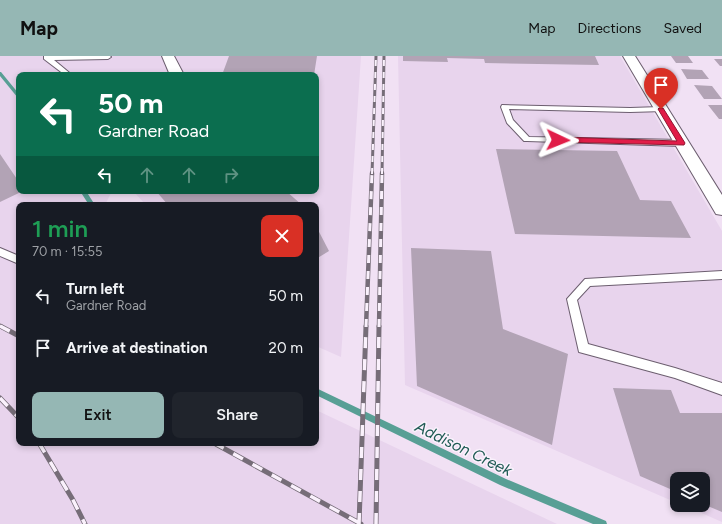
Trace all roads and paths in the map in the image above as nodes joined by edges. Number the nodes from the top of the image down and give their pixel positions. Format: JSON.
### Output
{"nodes":[{"id":1,"x":168,"y":56,"type":"edge"},
{"id":2,"x":629,"y":56,"type":"edge"},
{"id":3,"x":45,"y":57,"type":"edge"},
{"id":4,"x":108,"y":57,"type":"dead end"},
{"id":5,"x":65,"y":72,"type":"edge"},
{"id":6,"x":173,"y":72,"type":"edge"},
{"id":7,"x":661,"y":109,"type":"junction"},
{"id":8,"x":682,"y":143,"type":"junction"},
{"id":9,"x":722,"y":210,"type":"edge"},
{"id":10,"x":0,"y":252,"type":"edge"},
{"id":11,"x":16,"y":259,"type":"edge"},
{"id":12,"x":722,"y":275,"type":"edge"},
{"id":13,"x":722,"y":389,"type":"edge"}],
"edges":[{"from":1,"to":6,"type":"street"},
{"from":2,"to":7,"type":"street"},
{"from":3,"to":4,"type":"lane"},
{"from":3,"to":5,"type":"lane"},
{"from":7,"to":8,"type":"street"},
{"from":7,"to":8,"type":"lane"},
{"from":8,"to":9,"type":"street"},
{"from":10,"to":11,"type":"lane"},
{"from":12,"to":13,"type":"lane"}]}
